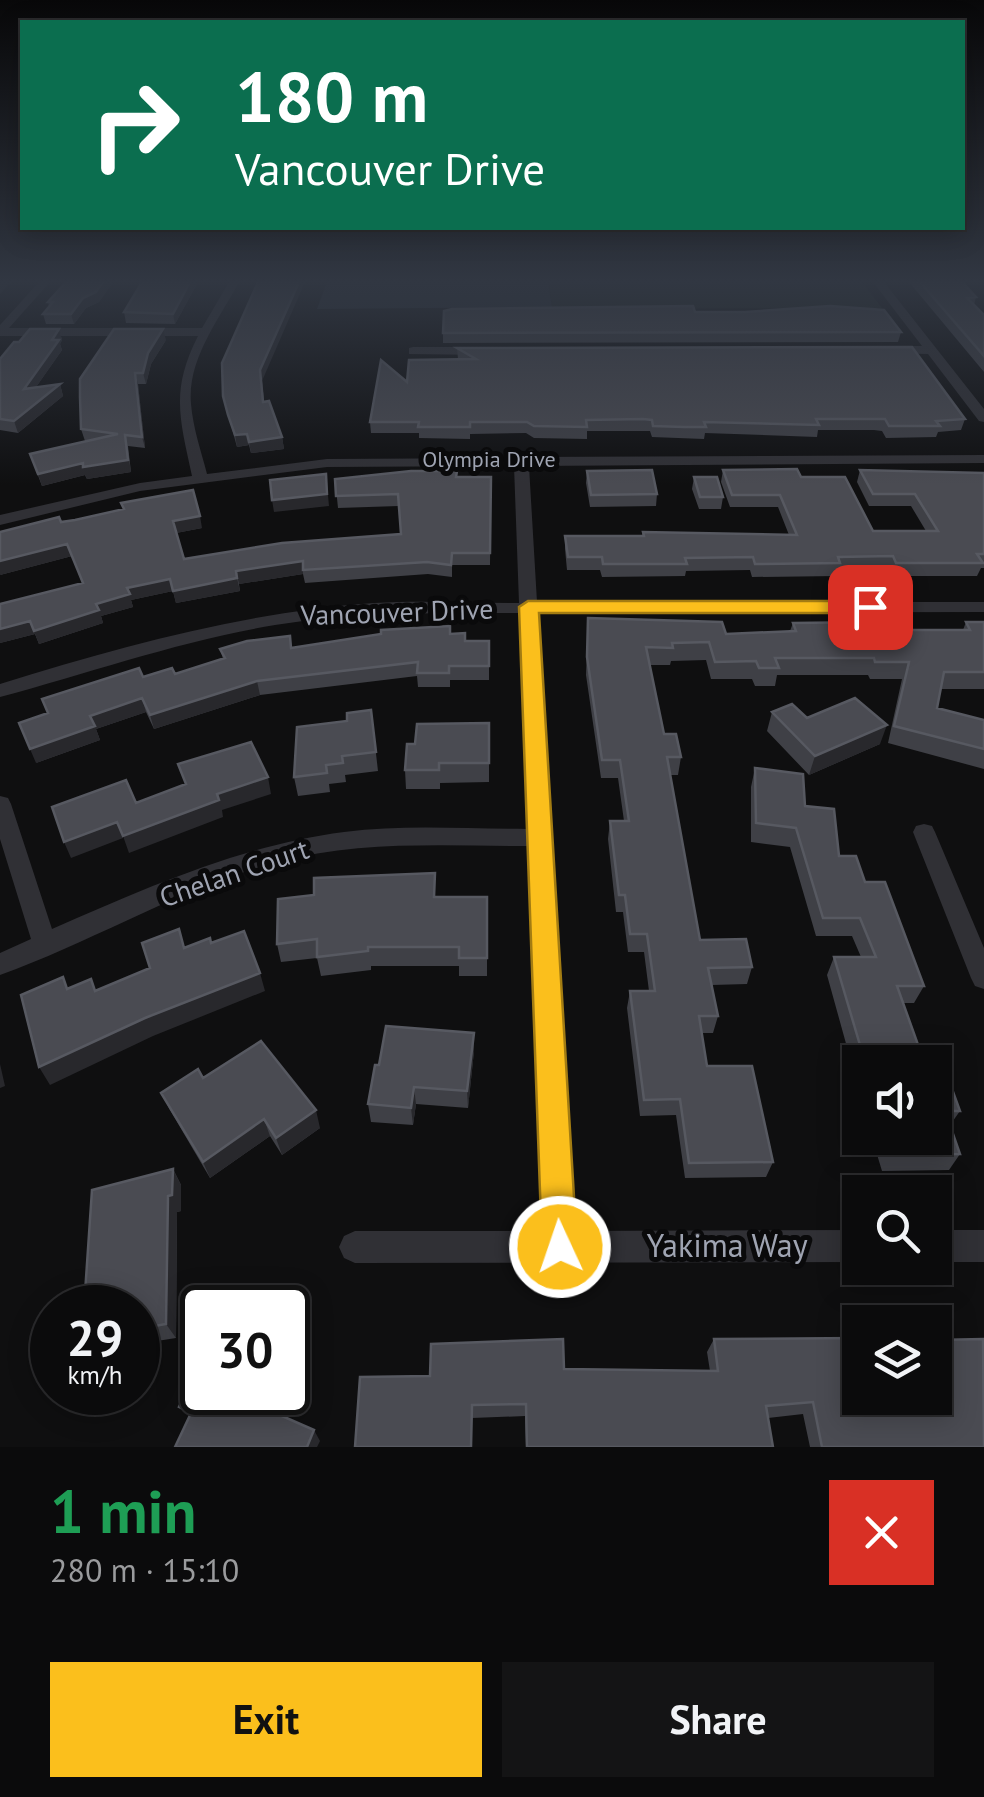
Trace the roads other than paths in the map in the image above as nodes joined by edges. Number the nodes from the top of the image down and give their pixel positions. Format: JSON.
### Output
{"nodes":[{"id":1,"x":201,"y":350,"type":"edge"},
{"id":2,"x":871,"y":350,"type":"edge"},
{"id":3,"x":931,"y":350,"type":"joint"},
{"id":4,"x":413,"y":351,"type":"dead end"},
{"id":5,"x":492,"y":351,"type":"edge"},
{"id":6,"x":984,"y":418,"type":"edge"},
{"id":7,"x":521,"y":459,"type":"junction"},
{"id":8,"x":984,"y":459,"type":"edge"},
{"id":9,"x":200,"y":477,"type":"junction"},
{"id":10,"x":0,"y":520,"type":"edge"},
{"id":11,"x":528,"y":607,"type":"junction"},
{"id":12,"x":984,"y":607,"type":"edge"},
{"id":13,"x":0,"y":691,"type":"edge"},
{"id":14,"x":0,"y":804,"type":"edge"},
{"id":15,"x":924,"y":832,"type":"dead end"},
{"id":16,"x":540,"y":838,"type":"junction"},
{"id":17,"x":45,"y":944,"type":"junction"},
{"id":18,"x":0,"y":964,"type":"edge"},
{"id":19,"x":984,"y":978,"type":"edge"},
{"id":20,"x":842,"y":1246,"type":"edge"},
{"id":21,"x":952,"y":1246,"type":"edge"},
{"id":22,"x":984,"y":1246,"type":"edge"},
{"id":23,"x":560,"y":1247,"type":"junction"},
{"id":24,"x":355,"y":1248,"type":"dead end"}],
"edges":[{"from":1,"to":9,"type":"street"},
{"from":2,"to":3,"type":"street"},
{"from":3,"to":6,"type":"street"},
{"from":4,"to":5,"type":"street"},
{"from":7,"to":8,"type":"street","name":"Olympia Drive"},
{"from":7,"to":9,"type":"street","name":"Olympia Drive"},
{"from":7,"to":11,"type":"street"},
{"from":9,"to":10,"type":"street","name":"Olympia Drive"},
{"from":11,"to":12,"type":"street","name":"Vancouver Drive"},
{"from":11,"to":13,"type":"street","name":"Vancouver Drive"},
{"from":11,"to":16,"type":"street"},
{"from":14,"to":17,"type":"street"},
{"from":15,"to":19,"type":"street"},
{"from":16,"to":17,"type":"street","name":"Chelan Court"},
{"from":16,"to":23,"type":"street"},
{"from":17,"to":18,"type":"street","name":"Chelan Court"},
{"from":20,"to":23,"type":"street","name":"Yakima Way"},
{"from":21,"to":22,"type":"street"},
{"from":23,"to":24,"type":"street","name":"Yakima Way"}]}
